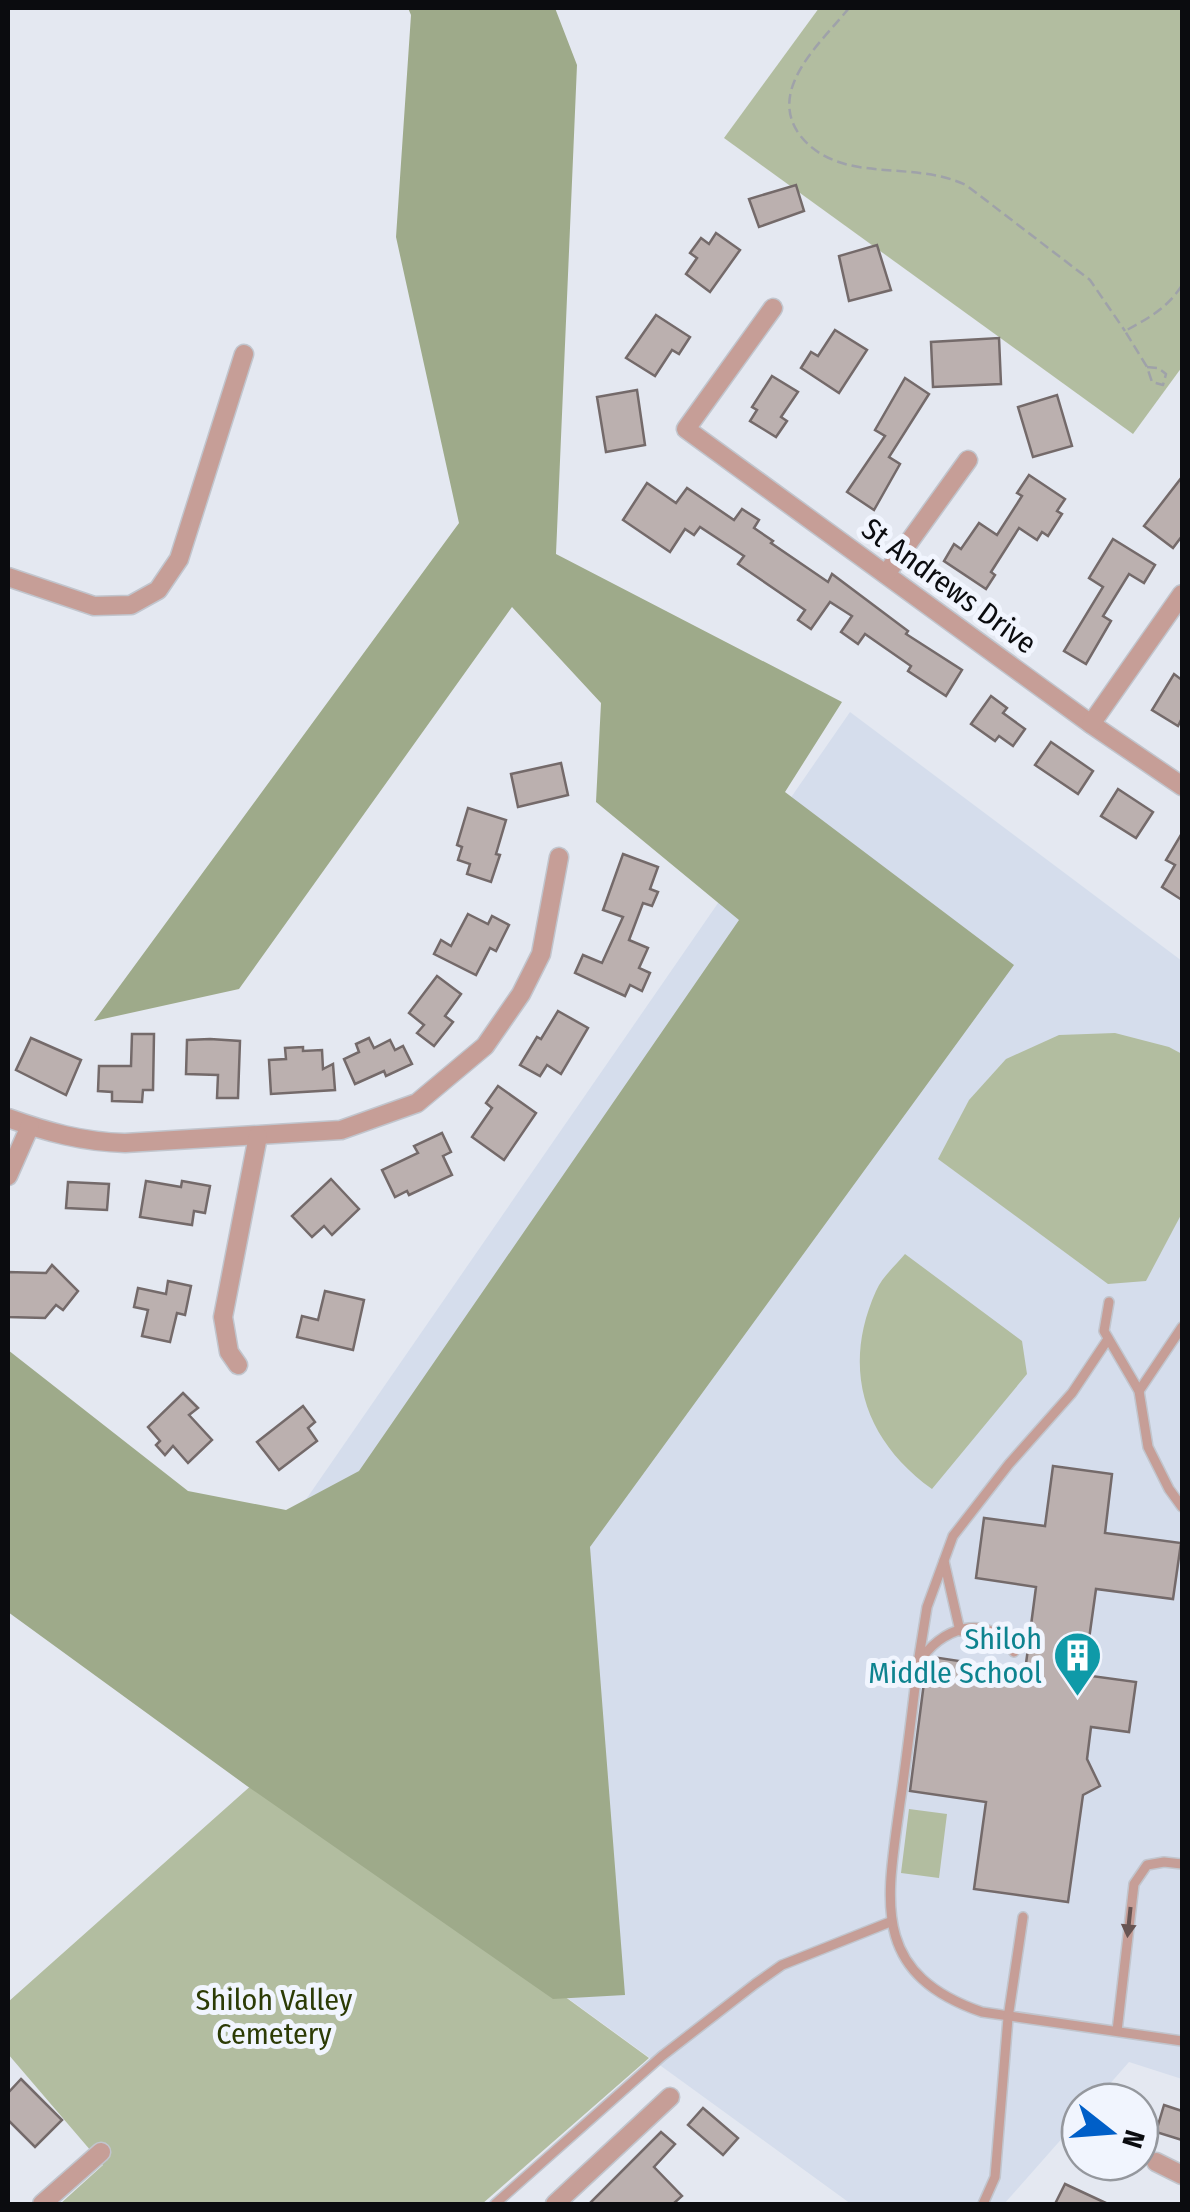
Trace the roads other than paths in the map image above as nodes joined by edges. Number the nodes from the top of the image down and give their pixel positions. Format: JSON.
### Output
{"nodes":[{"id":1,"x":773,"y":308,"type":"dead end"},
{"id":2,"x":244,"y":354,"type":"dead end"},
{"id":3,"x":968,"y":460,"type":"dead end"},
{"id":4,"x":886,"y":574,"type":"junction"},
{"id":5,"x":8,"y":577,"type":"edge"},
{"id":6,"x":1182,"y":594,"type":"edge"},
{"id":7,"x":1091,"y":724,"type":"junction"},
{"id":8,"x":1182,"y":786,"type":"edge"},
{"id":9,"x":559,"y":857,"type":"dead end"},
{"id":10,"x":8,"y":1118,"type":"edge"},
{"id":11,"x":30,"y":1126,"type":"junction"},
{"id":12,"x":258,"y":1136,"type":"junction"},
{"id":13,"x":8,"y":1176,"type":"edge"},
{"id":14,"x":1109,"y":1302,"type":"dead end"},
{"id":15,"x":1182,"y":1327,"type":"edge"},
{"id":16,"x":1108,"y":1339,"type":"junction"},
{"id":17,"x":238,"y":1365,"type":"dead end"},
{"id":18,"x":1139,"y":1391,"type":"junction"},
{"id":19,"x":1182,"y":1508,"type":"edge"},
{"id":20,"x":944,"y":1558,"type":"junction"},
{"id":21,"x":960,"y":1631,"type":"junction"},
{"id":22,"x":1014,"y":1652,"type":"dead end"},
{"id":23,"x":918,"y":1664,"type":"junction"},
{"id":24,"x":1182,"y":1864,"type":"edge"},
{"id":25,"x":1024,"y":1918,"type":"dead end"},
{"id":26,"x":890,"y":1922,"type":"junction"},
{"id":27,"x":1008,"y":2018,"type":"junction"},
{"id":28,"x":1117,"y":2031,"type":"junction"},
{"id":29,"x":1182,"y":2041,"type":"edge"},
{"id":30,"x":670,"y":2097,"type":"dead end"},
{"id":31,"x":102,"y":2152,"type":"dead end"},
{"id":32,"x":42,"y":2204,"type":"edge"},
{"id":33,"x":495,"y":2204,"type":"edge"},
{"id":34,"x":556,"y":2204,"type":"edge"},
{"id":35,"x":983,"y":2204,"type":"edge"}],
"edges":[{"from":1,"to":4,"type":"street","name":"St Andrews Drive"},
{"from":2,"to":5,"type":"street"},
{"from":3,"to":4,"type":"street"},
{"from":4,"to":7,"type":"street","name":"St Andrews Drive"},
{"from":6,"to":7,"type":"street"},
{"from":7,"to":8,"type":"street","name":"St Andrews Drive"},
{"from":9,"to":12,"type":"street"},
{"from":10,"to":11,"type":"street"},
{"from":11,"to":12,"type":"street"},
{"from":11,"to":13,"type":"street"},
{"from":12,"to":17,"type":"street"},
{"from":14,"to":16,"type":"lane"},
{"from":15,"to":18,"type":"lane"},
{"from":16,"to":18,"type":"lane"},
{"from":16,"to":20,"type":"lane"},
{"from":18,"to":19,"type":"lane"},
{"from":20,"to":21,"type":"lane"},
{"from":20,"to":23,"type":"lane"},
{"from":21,"to":22,"type":"lane"},
{"from":21,"to":23,"type":"lane"},
{"from":23,"to":26,"type":"lane"},
{"from":24,"to":28,"type":"lane","one_way":true},
{"from":25,"to":27,"type":"lane"},
{"from":26,"to":27,"type":"lane"},
{"from":26,"to":33,"type":"lane"},
{"from":27,"to":28,"type":"lane"},
{"from":27,"to":35,"type":"lane"},
{"from":28,"to":29,"type":"lane"},
{"from":30,"to":34,"type":"street"},
{"from":31,"to":32,"type":"street"}]}
